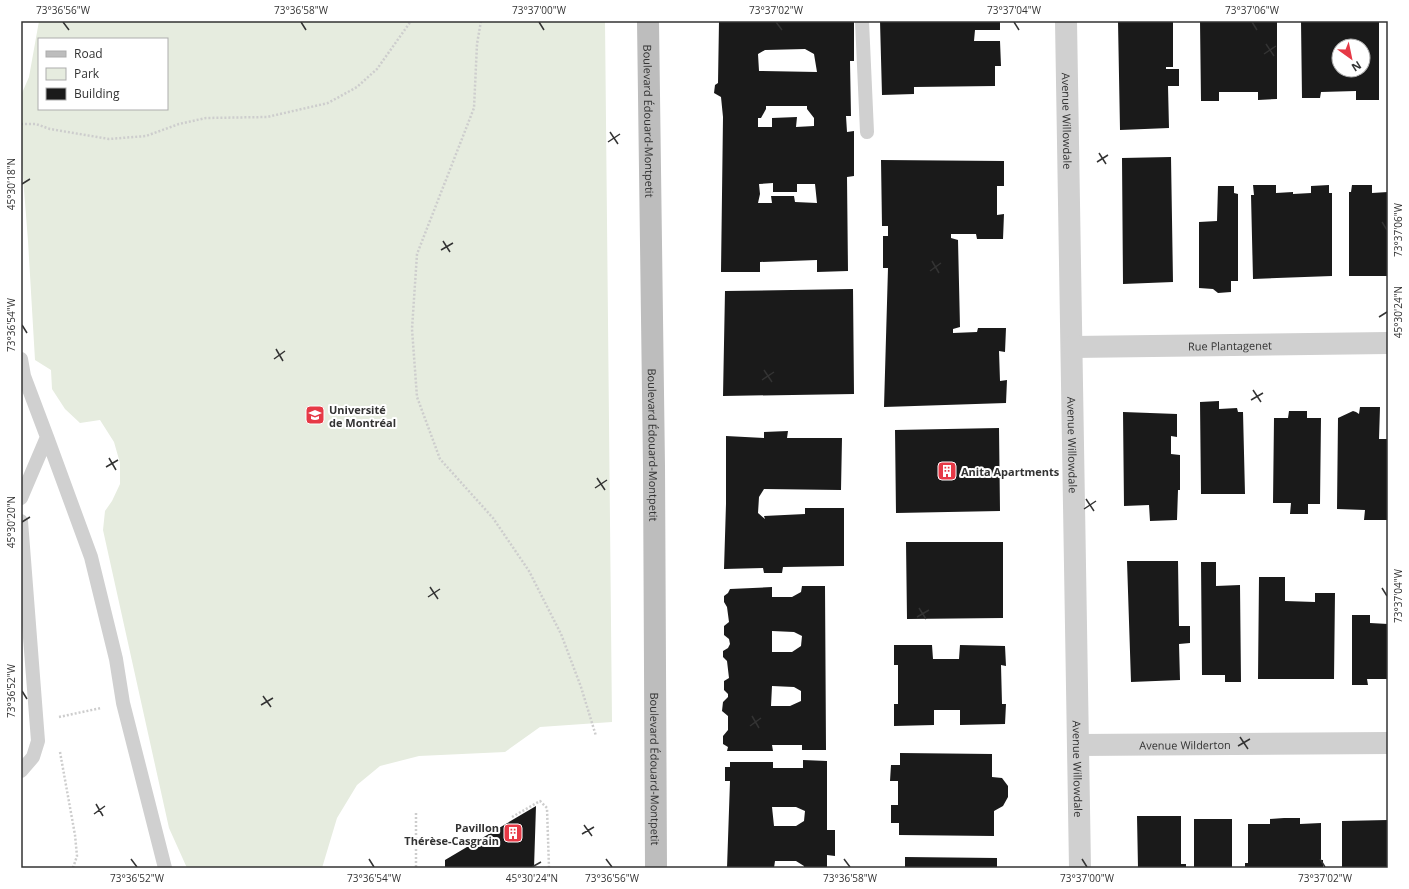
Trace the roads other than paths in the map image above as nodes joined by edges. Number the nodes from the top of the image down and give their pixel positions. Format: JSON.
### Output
{"nodes":[{"id":1,"x":648,"y":21,"type":"edge"},
{"id":2,"x":862,"y":21,"type":"edge"},
{"id":3,"x":1066,"y":21,"type":"edge"},
{"id":4,"x":867,"y":132,"type":"dead end"},
{"id":5,"x":1388,"y":343,"type":"edge"},
{"id":6,"x":1072,"y":347,"type":"junction"},
{"id":7,"x":21,"y":359,"type":"edge"},
{"id":8,"x":47,"y":437,"type":"junction"},
{"id":9,"x":21,"y":498,"type":"edge"},
{"id":10,"x":21,"y":521,"type":"edge"},
{"id":11,"x":1388,"y":743,"type":"edge"},
{"id":12,"x":1079,"y":745,"type":"junction"},
{"id":13,"x":21,"y":771,"type":"edge"},
{"id":14,"x":165,"y":868,"type":"edge"},
{"id":15,"x":656,"y":868,"type":"edge"},
{"id":16,"x":1080,"y":868,"type":"edge"}],
"edges":[{"from":1,"to":15,"type":"street","name":"Boulevard Édouard-Montpetit"},
{"from":2,"to":4,"type":"lane"},
{"from":3,"to":6,"type":"street","name":"Avenue Willowdale"},
{"from":5,"to":6,"type":"street","name":"Rue Plantagenet"},
{"from":6,"to":12,"type":"street","name":"Avenue Willowdale"},
{"from":7,"to":8,"type":"lane"},
{"from":8,"to":9,"type":"lane"},
{"from":8,"to":14,"type":"lane"},
{"from":10,"to":13,"type":"lane"},
{"from":11,"to":12,"type":"street","name":"Avenue Wilderton"},
{"from":12,"to":16,"type":"street","name":"Avenue Willowdale"}]}
